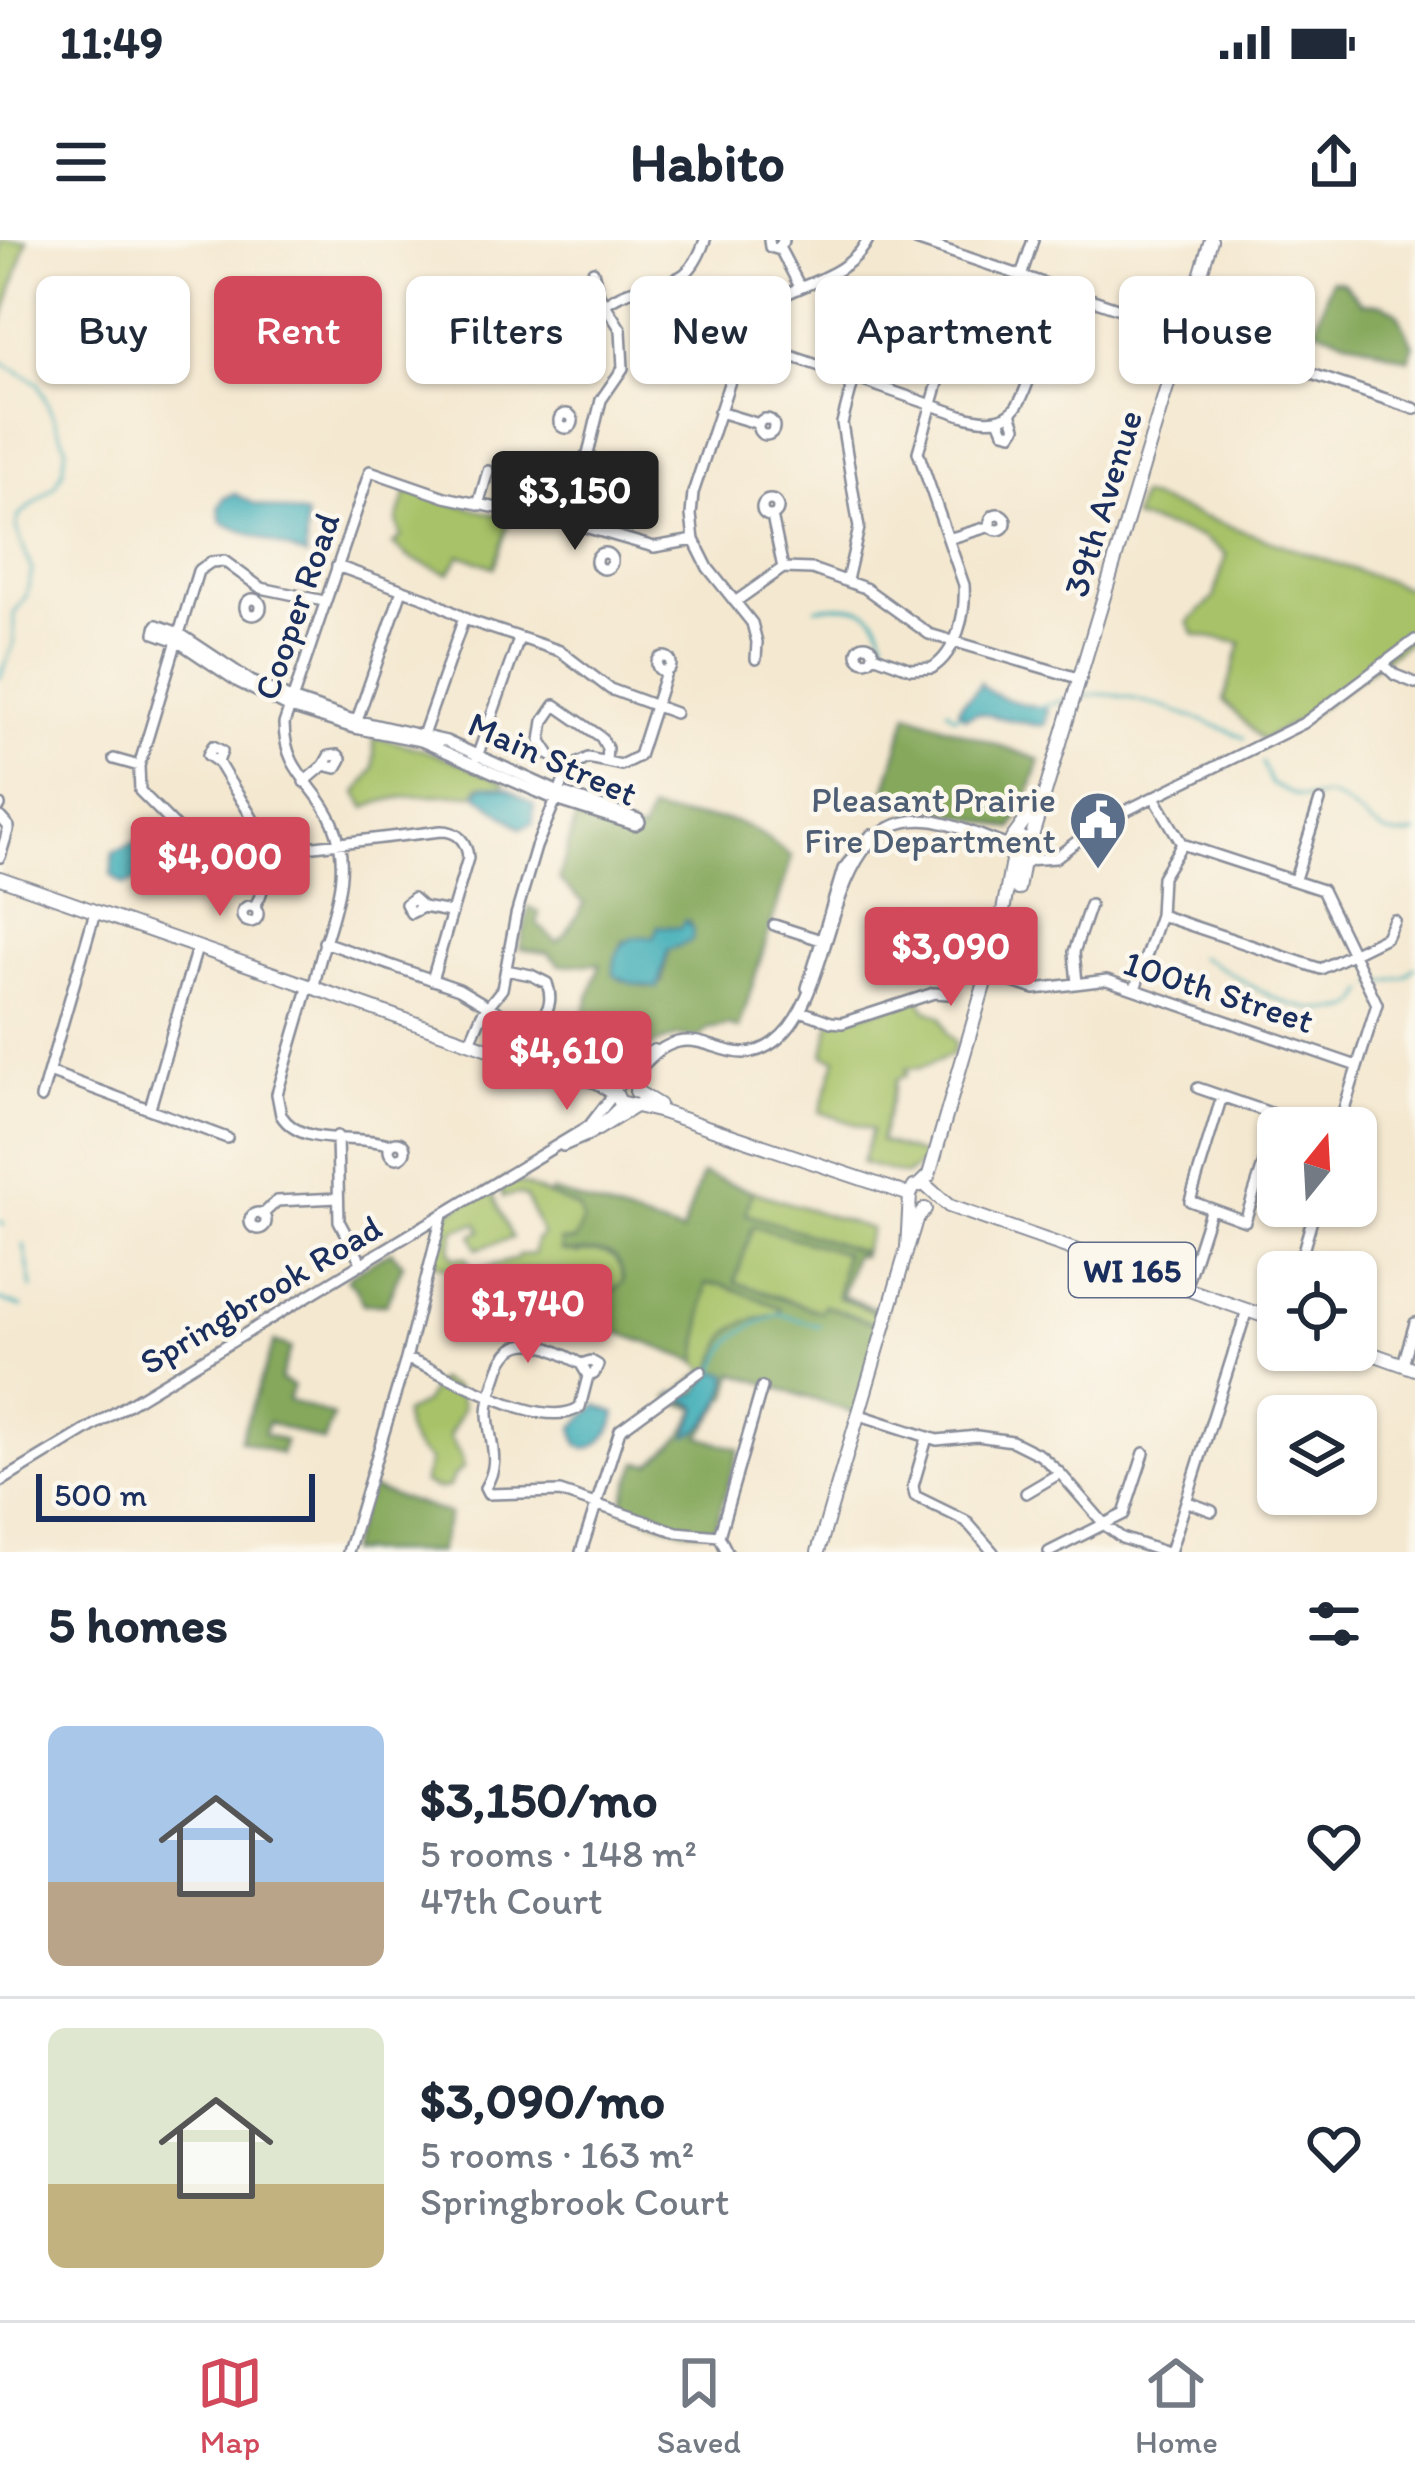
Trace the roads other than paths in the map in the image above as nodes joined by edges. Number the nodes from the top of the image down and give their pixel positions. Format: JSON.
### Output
{"nodes":[{"id":1,"x":705,"y":240,"type":"edge"},
{"id":2,"x":769,"y":240,"type":"edge"},
{"id":3,"x":868,"y":240,"type":"edge"},
{"id":4,"x":916,"y":240,"type":"edge"},
{"id":5,"x":1033,"y":240,"type":"edge"},
{"id":6,"x":1210,"y":240,"type":"edge"},
{"id":7,"x":782,"y":244,"type":"edge"},
{"id":8,"x":841,"y":268,"type":"junction"},
{"id":9,"x":593,"y":271,"type":"dead end"},
{"id":10,"x":595,"y":276,"type":"edge"},
{"id":11,"x":845,"y":276,"type":"edge"},
{"id":12,"x":1021,"y":276,"type":"joint"},
{"id":13,"x":1200,"y":276,"type":"edge"},
{"id":14,"x":800,"y":287,"type":"junction"},
{"id":15,"x":791,"y":292,"type":"edge"},
{"id":16,"x":606,"y":304,"type":"edge"},
{"id":17,"x":606,"y":307,"type":"edge"},
{"id":18,"x":1315,"y":374,"type":"edge"},
{"id":19,"x":728,"y":384,"type":"edge"},
{"id":20,"x":852,"y":384,"type":"edge"},
{"id":21,"x":872,"y":384,"type":"edge"},
{"id":22,"x":937,"y":384,"type":"edge"},
{"id":23,"x":1029,"y":384,"type":"edge"},
{"id":24,"x":1169,"y":384,"type":"edge"},
{"id":25,"x":932,"y":404,"type":"junction"},
{"id":26,"x":1415,"y":409,"type":"edge"},
{"id":27,"x":719,"y":412,"type":"junction"},
{"id":28,"x":1011,"y":413,"type":"junction"},
{"id":29,"x":995,"y":420,"type":"junction"},
{"id":30,"x":573,"y":423,"type":"dead end"},
{"id":31,"x":759,"y":424,"type":"dead end"},
{"id":32,"x":596,"y":428,"type":"junction"},
{"id":33,"x":488,"y":471,"type":"dead end"},
{"id":34,"x":478,"y":505,"type":"junction"},
{"id":35,"x":772,"y":516,"type":"dead end"},
{"id":36,"x":545,"y":519,"type":"junction"},
{"id":37,"x":991,"y":526,"type":"dead end"},
{"id":38,"x":610,"y":536,"type":"junction"},
{"id":39,"x":949,"y":539,"type":"junction"},
{"id":40,"x":694,"y":540,"type":"junction"},
{"id":41,"x":605,"y":554,"type":"dead end"},
{"id":42,"x":337,"y":566,"type":"junction"},
{"id":43,"x":783,"y":568,"type":"junction"},
{"id":44,"x":847,"y":580,"type":"junction"},
{"id":45,"x":261,"y":587,"type":"junction"},
{"id":46,"x":402,"y":590,"type":"junction"},
{"id":47,"x":255,"y":599,"type":"dead end"},
{"id":48,"x":324,"y":601,"type":"junction"},
{"id":49,"x":735,"y":602,"type":"junction"},
{"id":50,"x":464,"y":619,"type":"junction"},
{"id":51,"x":178,"y":637,"type":"junction"},
{"id":52,"x":519,"y":639,"type":"junction"},
{"id":53,"x":1415,"y":640,"type":"edge"},
{"id":54,"x":953,"y":643,"type":"junction"},
{"id":55,"x":873,"y":655,"type":"dead end"},
{"id":56,"x":756,"y":658,"type":"dead end"},
{"id":57,"x":1383,"y":664,"type":"junction"},
{"id":58,"x":666,"y":672,"type":"dead end"},
{"id":59,"x":1080,"y":682,"type":"junction"},
{"id":60,"x":1415,"y":683,"type":"edge"},
{"id":61,"x":289,"y":703,"type":"junction"},
{"id":62,"x":656,"y":708,"type":"junction"},
{"id":63,"x":675,"y":713,"type":"dead end"},
{"id":64,"x":1070,"y":713,"type":"junction"},
{"id":65,"x":355,"y":724,"type":"junction"},
{"id":66,"x":422,"y":737,"type":"junction"},
{"id":67,"x":476,"y":758,"type":"junction"},
{"id":68,"x":114,"y":759,"type":"dead end"},
{"id":69,"x":606,"y":761,"type":"junction"},
{"id":70,"x":218,"y":762,"type":"dead end"},
{"id":71,"x":325,"y":765,"type":"dead end"},
{"id":72,"x":139,"y":766,"type":"junction"},
{"id":73,"x":568,"y":768,"type":"junction"},
{"id":74,"x":304,"y":782,"type":"junction"},
{"id":75,"x":557,"y":796,"type":"junction"},
{"id":76,"x":1154,"y":797,"type":"junction"},
{"id":77,"x":1320,"y":801,"type":"dead end"},
{"id":78,"x":0,"y":817,"type":"edge"},
{"id":79,"x":339,"y":844,"type":"junction"},
{"id":80,"x":1182,"y":844,"type":"junction"},
{"id":81,"x":1022,"y":850,"type":"junction"},
{"id":82,"x":268,"y":853,"type":"junction"},
{"id":83,"x":0,"y":857,"type":"edge"},
{"id":84,"x":0,"y":878,"type":"edge"},
{"id":85,"x":1295,"y":879,"type":"junction"},
{"id":86,"x":1090,"y":905,"type":"dead end"},
{"id":87,"x":256,"y":906,"type":"dead end"},
{"id":88,"x":423,"y":908,"type":"dead end"},
{"id":89,"x":95,"y":912,"type":"junction"},
{"id":90,"x":450,"y":912,"type":"junction"},
{"id":91,"x":1160,"y":915,"type":"junction"},
{"id":92,"x":1394,"y":920,"type":"dead end"},
{"id":93,"x":775,"y":925,"type":"dead end"},
{"id":94,"x":823,"y":941,"type":"junction"},
{"id":95,"x":323,"y":942,"type":"junction"},
{"id":96,"x":197,"y":948,"type":"junction"},
{"id":97,"x":1353,"y":953,"type":"junction"},
{"id":98,"x":506,"y":970,"type":"junction"},
{"id":99,"x":993,"y":976,"type":"junction"},
{"id":100,"x":432,"y":980,"type":"junction"},
{"id":101,"x":1077,"y":983,"type":"junction"},
{"id":102,"x":308,"y":985,"type":"junction"},
{"id":103,"x":1135,"y":989,"type":"junction"},
{"id":104,"x":949,"y":994,"type":"dead end"},
{"id":105,"x":490,"y":1006,"type":"junction"},
{"id":106,"x":801,"y":1010,"type":"junction"},
{"id":107,"x":475,"y":1043,"type":"junction"},
{"id":108,"x":697,"y":1044,"type":"junction"},
{"id":109,"x":654,"y":1052,"type":"joint"},
{"id":110,"x":1357,"y":1066,"type":"junction"},
{"id":111,"x":49,"y":1072,"type":"junction"},
{"id":112,"x":1198,"y":1088,"type":"dead end"},
{"id":113,"x":625,"y":1091,"type":"junction"},
{"id":114,"x":1222,"y":1096,"type":"junction"},
{"id":115,"x":41,"y":1098,"type":"dead end"},
{"id":116,"x":1344,"y":1107,"type":"edge"},
{"id":117,"x":150,"y":1108,"type":"junction"},
{"id":118,"x":1257,"y":1108,"type":"edge"},
{"id":119,"x":598,"y":1129,"type":"joint"},
{"id":120,"x":337,"y":1136,"type":"junction"},
{"id":121,"x":227,"y":1138,"type":"dead end"},
{"id":122,"x":941,"y":1138,"type":"junction"},
{"id":123,"x":391,"y":1145,"type":"dead end"},
{"id":124,"x":547,"y":1151,"type":"junction"},
{"id":125,"x":1257,"y":1184,"type":"edge"},
{"id":126,"x":921,"y":1191,"type":"junction"},
{"id":127,"x":338,"y":1198,"type":"junction"},
{"id":128,"x":926,"y":1209,"type":"junction"},
{"id":129,"x":1210,"y":1211,"type":"junction"},
{"id":130,"x":262,"y":1214,"type":"dead end"},
{"id":131,"x":442,"y":1216,"type":"junction"},
{"id":132,"x":986,"y":1218,"type":"junction"},
{"id":133,"x":907,"y":1250,"type":"junction"},
{"id":134,"x":362,"y":1264,"type":"junction"},
{"id":135,"x":1185,"y":1289,"type":"junction"},
{"id":136,"x":1247,"y":1310,"type":"junction"},
{"id":137,"x":1257,"y":1314,"type":"edge"},
{"id":138,"x":1415,"y":1323,"type":"edge"},
{"id":139,"x":1377,"y":1355,"type":"edge"},
{"id":140,"x":405,"y":1362,"type":"junction"},
{"id":141,"x":1409,"y":1366,"type":"edge"},
{"id":142,"x":701,"y":1371,"type":"dead end"},
{"id":143,"x":761,"y":1387,"type":"dead end"},
{"id":144,"x":490,"y":1397,"type":"junction"},
{"id":145,"x":857,"y":1414,"type":"junction"},
{"id":146,"x":928,"y":1438,"type":"junction"},
{"id":147,"x":1144,"y":1453,"type":"dead end"},
{"id":148,"x":1060,"y":1473,"type":"junction"},
{"id":149,"x":0,"y":1482,"type":"edge"},
{"id":150,"x":1026,"y":1493,"type":"dead end"},
{"id":151,"x":1188,"y":1502,"type":"junction"},
{"id":152,"x":596,"y":1503,"type":"junction"},
{"id":153,"x":1212,"y":1511,"type":"dead end"},
{"id":154,"x":1106,"y":1526,"type":"junction"},
{"id":155,"x":719,"y":1536,"type":"junction"},
{"id":156,"x":348,"y":1552,"type":"edge"},
{"id":157,"x":580,"y":1552,"type":"edge"},
{"id":158,"x":728,"y":1552,"type":"edge"},
{"id":159,"x":818,"y":1552,"type":"edge"},
{"id":160,"x":993,"y":1552,"type":"edge"},
{"id":161,"x":1049,"y":1552,"type":"edge"},
{"id":162,"x":1167,"y":1552,"type":"edge"}],
"edges":[{"from":1,"to":16,"type":"street"},
{"from":2,"to":7,"type":"street"},
{"from":3,"to":8,"type":"street"},
{"from":4,"to":12,"type":"street"},
{"from":5,"to":12,"type":"street"},
{"from":6,"to":13,"type":"main road","name":"39th Avenue"},
{"from":7,"to":14,"type":"street"},
{"from":8,"to":11,"type":"street"},
{"from":8,"to":14,"type":"street"},
{"from":9,"to":10,"type":"street"},
{"from":14,"to":15,"type":"street"},
{"from":17,"to":32,"type":"street"},
{"from":18,"to":26,"type":"street"},
{"from":19,"to":27,"type":"street"},
{"from":20,"to":44,"type":"street"},
{"from":21,"to":25,"type":"street"},
{"from":22,"to":25,"type":"street"},
{"from":23,"to":28,"type":"street"},
{"from":24,"to":59,"type":"main road","name":"39th Avenue"},
{"from":25,"to":29,"type":"street"},
{"from":25,"to":39,"type":"street"},
{"from":27,"to":31,"type":"street"},
{"from":27,"to":40,"type":"street"},
{"from":28,"to":29,"type":"street"},
{"from":28,"to":29,"type":"street"},
{"from":30,"to":32,"type":"street"},
{"from":32,"to":36,"type":"street"},
{"from":33,"to":34,"type":"street"},
{"from":34,"to":36,"type":"street"},
{"from":34,"to":42,"type":"street","name":"Cooper Road"},
{"from":35,"to":43,"type":"street"},
{"from":36,"to":38,"type":"street"},
{"from":37,"to":39,"type":"street"},
{"from":38,"to":40,"type":"street"},
{"from":38,"to":41,"type":"street"},
{"from":39,"to":54,"type":"street"},
{"from":40,"to":49,"type":"street"},
{"from":42,"to":46,"type":"street"},
{"from":42,"to":48,"type":"street","name":"Cooper Road"},
{"from":43,"to":44,"type":"street"},
{"from":43,"to":49,"type":"street"},
{"from":44,"to":54,"type":"street"},
{"from":45,"to":47,"type":"street"},
{"from":45,"to":48,"type":"street"},
{"from":45,"to":51,"type":"street"},
{"from":46,"to":50,"type":"street"},
{"from":46,"to":65,"type":"street"},
{"from":48,"to":61,"type":"street","name":"Cooper Road"},
{"from":49,"to":56,"type":"street"},
{"from":50,"to":52,"type":"street"},
{"from":50,"to":66,"type":"street"},
{"from":51,"to":61,"type":"street","name":"Main Street"},
{"from":51,"to":72,"type":"street"},
{"from":52,"to":62,"type":"street"},
{"from":52,"to":67,"type":"street"},
{"from":53,"to":57,"type":"street"},
{"from":54,"to":55,"type":"street"},
{"from":54,"to":59,"type":"street"},
{"from":57,"to":60,"type":"street"},
{"from":57,"to":76,"type":"street"},
{"from":58,"to":62,"type":"street"},
{"from":59,"to":64,"type":"main road","name":"39th Avenue"},
{"from":61,"to":65,"type":"street","name":"Main Street"},
{"from":61,"to":74,"type":"street","name":"Cooper Road"},
{"from":62,"to":63,"type":"street"},
{"from":62,"to":69,"type":"street"},
{"from":64,"to":81,"type":"main road","name":"39th Avenue"},
{"from":64,"to":81,"type":"main road","name":"39th Avenue"},
{"from":65,"to":66,"type":"street","name":"Main Street"},
{"from":66,"to":67,"type":"street","name":"Main Street"},
{"from":67,"to":75,"type":"street","name":"Main Street"},
{"from":68,"to":72,"type":"street"},
{"from":69,"to":73,"type":"street"},
{"from":69,"to":73,"type":"street"},
{"from":70,"to":82,"type":"street"},
{"from":71,"to":74,"type":"street"},
{"from":72,"to":82,"type":"street"},
{"from":73,"to":75,"type":"street"},
{"from":74,"to":79,"type":"street","name":"Cooper Road"},
{"from":75,"to":75,"type":"street","name":"Main Street"},
{"from":75,"to":98,"type":"street"},
{"from":76,"to":80,"type":"street"},
{"from":76,"to":81,"type":"street"},
{"from":77,"to":85,"type":"street"},
{"from":78,"to":83,"type":"street"},
{"from":79,"to":82,"type":"street"},
{"from":79,"to":90,"type":"street"},
{"from":79,"to":95,"type":"street"},
{"from":80,"to":85,"type":"street"},
{"from":80,"to":91,"type":"street"},
{"from":81,"to":94,"type":"street"},
{"from":81,"to":99,"type":"main road","name":"39th Avenue"},
{"from":81,"to":122,"type":"main road","name":"39th Avenue"},
{"from":82,"to":87,"type":"street"},
{"from":84,"to":89,"type":"main road","number":"WI 165"},
{"from":85,"to":97,"type":"street"},
{"from":86,"to":101,"type":"street"},
{"from":88,"to":90,"type":"street"},
{"from":89,"to":96,"type":"main road","number":"WI 165"},
{"from":89,"to":111,"type":"street"},
{"from":90,"to":100,"type":"street"},
{"from":91,"to":97,"type":"street"},
{"from":91,"to":103,"type":"street"},
{"from":92,"to":97,"type":"street"},
{"from":93,"to":94,"type":"street"},
{"from":94,"to":106,"type":"street"},
{"from":95,"to":100,"type":"street"},
{"from":95,"to":102,"type":"street"},
{"from":96,"to":102,"type":"main road","number":"WI 165"},
{"from":96,"to":117,"type":"street"},
{"from":97,"to":110,"type":"street"},
{"from":98,"to":105,"type":"street"},
{"from":98,"to":105,"type":"street"},
{"from":99,"to":101,"type":"street","name":"100th Street"},
{"from":99,"to":122,"type":"main road","name":"39th Avenue"},
{"from":100,"to":105,"type":"street"},
{"from":101,"to":103,"type":"street","name":"100th Street"},
{"from":102,"to":107,"type":"main road","number":"WI 165"},
{"from":102,"to":120,"type":"street"},
{"from":103,"to":110,"type":"street","name":"100th Street"},
{"from":104,"to":106,"type":"street"},
{"from":105,"to":107,"type":"street"},
{"from":106,"to":108,"type":"street"},
{"from":107,"to":113,"type":"main road","number":"WI 165"},
{"from":108,"to":109,"type":"street"},
{"from":108,"to":113,"type":"street","name":"Springbrook Road"},
{"from":109,"to":113,"type":"main road"},
{"from":110,"to":116,"type":"street"},
{"from":111,"to":115,"type":"street"},
{"from":111,"to":117,"type":"street"},
{"from":112,"to":114,"type":"street"},
{"from":113,"to":119,"type":"main road"},
{"from":113,"to":124,"type":"street","name":"Springbrook Road"},
{"from":113,"to":126,"type":"main road","number":"WI 165"},
{"from":114,"to":118,"type":"street"},
{"from":114,"to":129,"type":"street"},
{"from":117,"to":121,"type":"street"},
{"from":119,"to":124,"type":"street","name":"Springbrook Road"},
{"from":120,"to":123,"type":"street"},
{"from":120,"to":127,"type":"street"},
{"from":122,"to":126,"type":"main road","name":"39th Avenue"},
{"from":124,"to":131,"type":"street","name":"Springbrook Road"},
{"from":125,"to":129,"type":"street"},
{"from":126,"to":128,"type":"main road","number":"WI 165"},
{"from":126,"to":128,"type":"main road","name":"39th Avenue"},
{"from":126,"to":132,"type":"main road","number":"WI 165"},
{"from":126,"to":133,"type":"main road","name":"39th Avenue"},
{"from":127,"to":130,"type":"street"},
{"from":127,"to":134,"type":"street"},
{"from":128,"to":132,"type":"main road","number":"WI 165"},
{"from":128,"to":133,"type":"main road","name":"39th Avenue"},
{"from":129,"to":135,"type":"street"},
{"from":131,"to":134,"type":"street","name":"Springbrook Road"},
{"from":131,"to":140,"type":"street"},
{"from":132,"to":135,"type":"main road","number":"WI 165"},
{"from":133,"to":145,"type":"main road","name":"39th Avenue"},
{"from":134,"to":149,"type":"street","name":"Springbrook Road"},
{"from":135,"to":136,"type":"main road","number":"WI 165"},
{"from":136,"to":137,"type":"main road","number":"WI 165"},
{"from":136,"to":151,"type":"street"},
{"from":138,"to":141,"type":"street"},
{"from":139,"to":141,"type":"main road"},
{"from":140,"to":144,"type":"street"},
{"from":140,"to":156,"type":"street"},
{"from":142,"to":152,"type":"street"},
{"from":143,"to":155,"type":"street"},
{"from":144,"to":144,"type":"street"},
{"from":144,"to":152,"type":"street"},
{"from":145,"to":146,"type":"street"},
{"from":145,"to":159,"type":"main road","name":"39th Avenue"},
{"from":146,"to":148,"type":"street"},
{"from":146,"to":160,"type":"street"},
{"from":147,"to":154,"type":"street"},
{"from":148,"to":150,"type":"street"},
{"from":148,"to":154,"type":"street"},
{"from":151,"to":153,"type":"street"},
{"from":151,"to":162,"type":"street"},
{"from":152,"to":155,"type":"street"},
{"from":152,"to":157,"type":"street"},
{"from":154,"to":161,"type":"street"},
{"from":154,"to":162,"type":"street"},
{"from":155,"to":158,"type":"street"}]}
